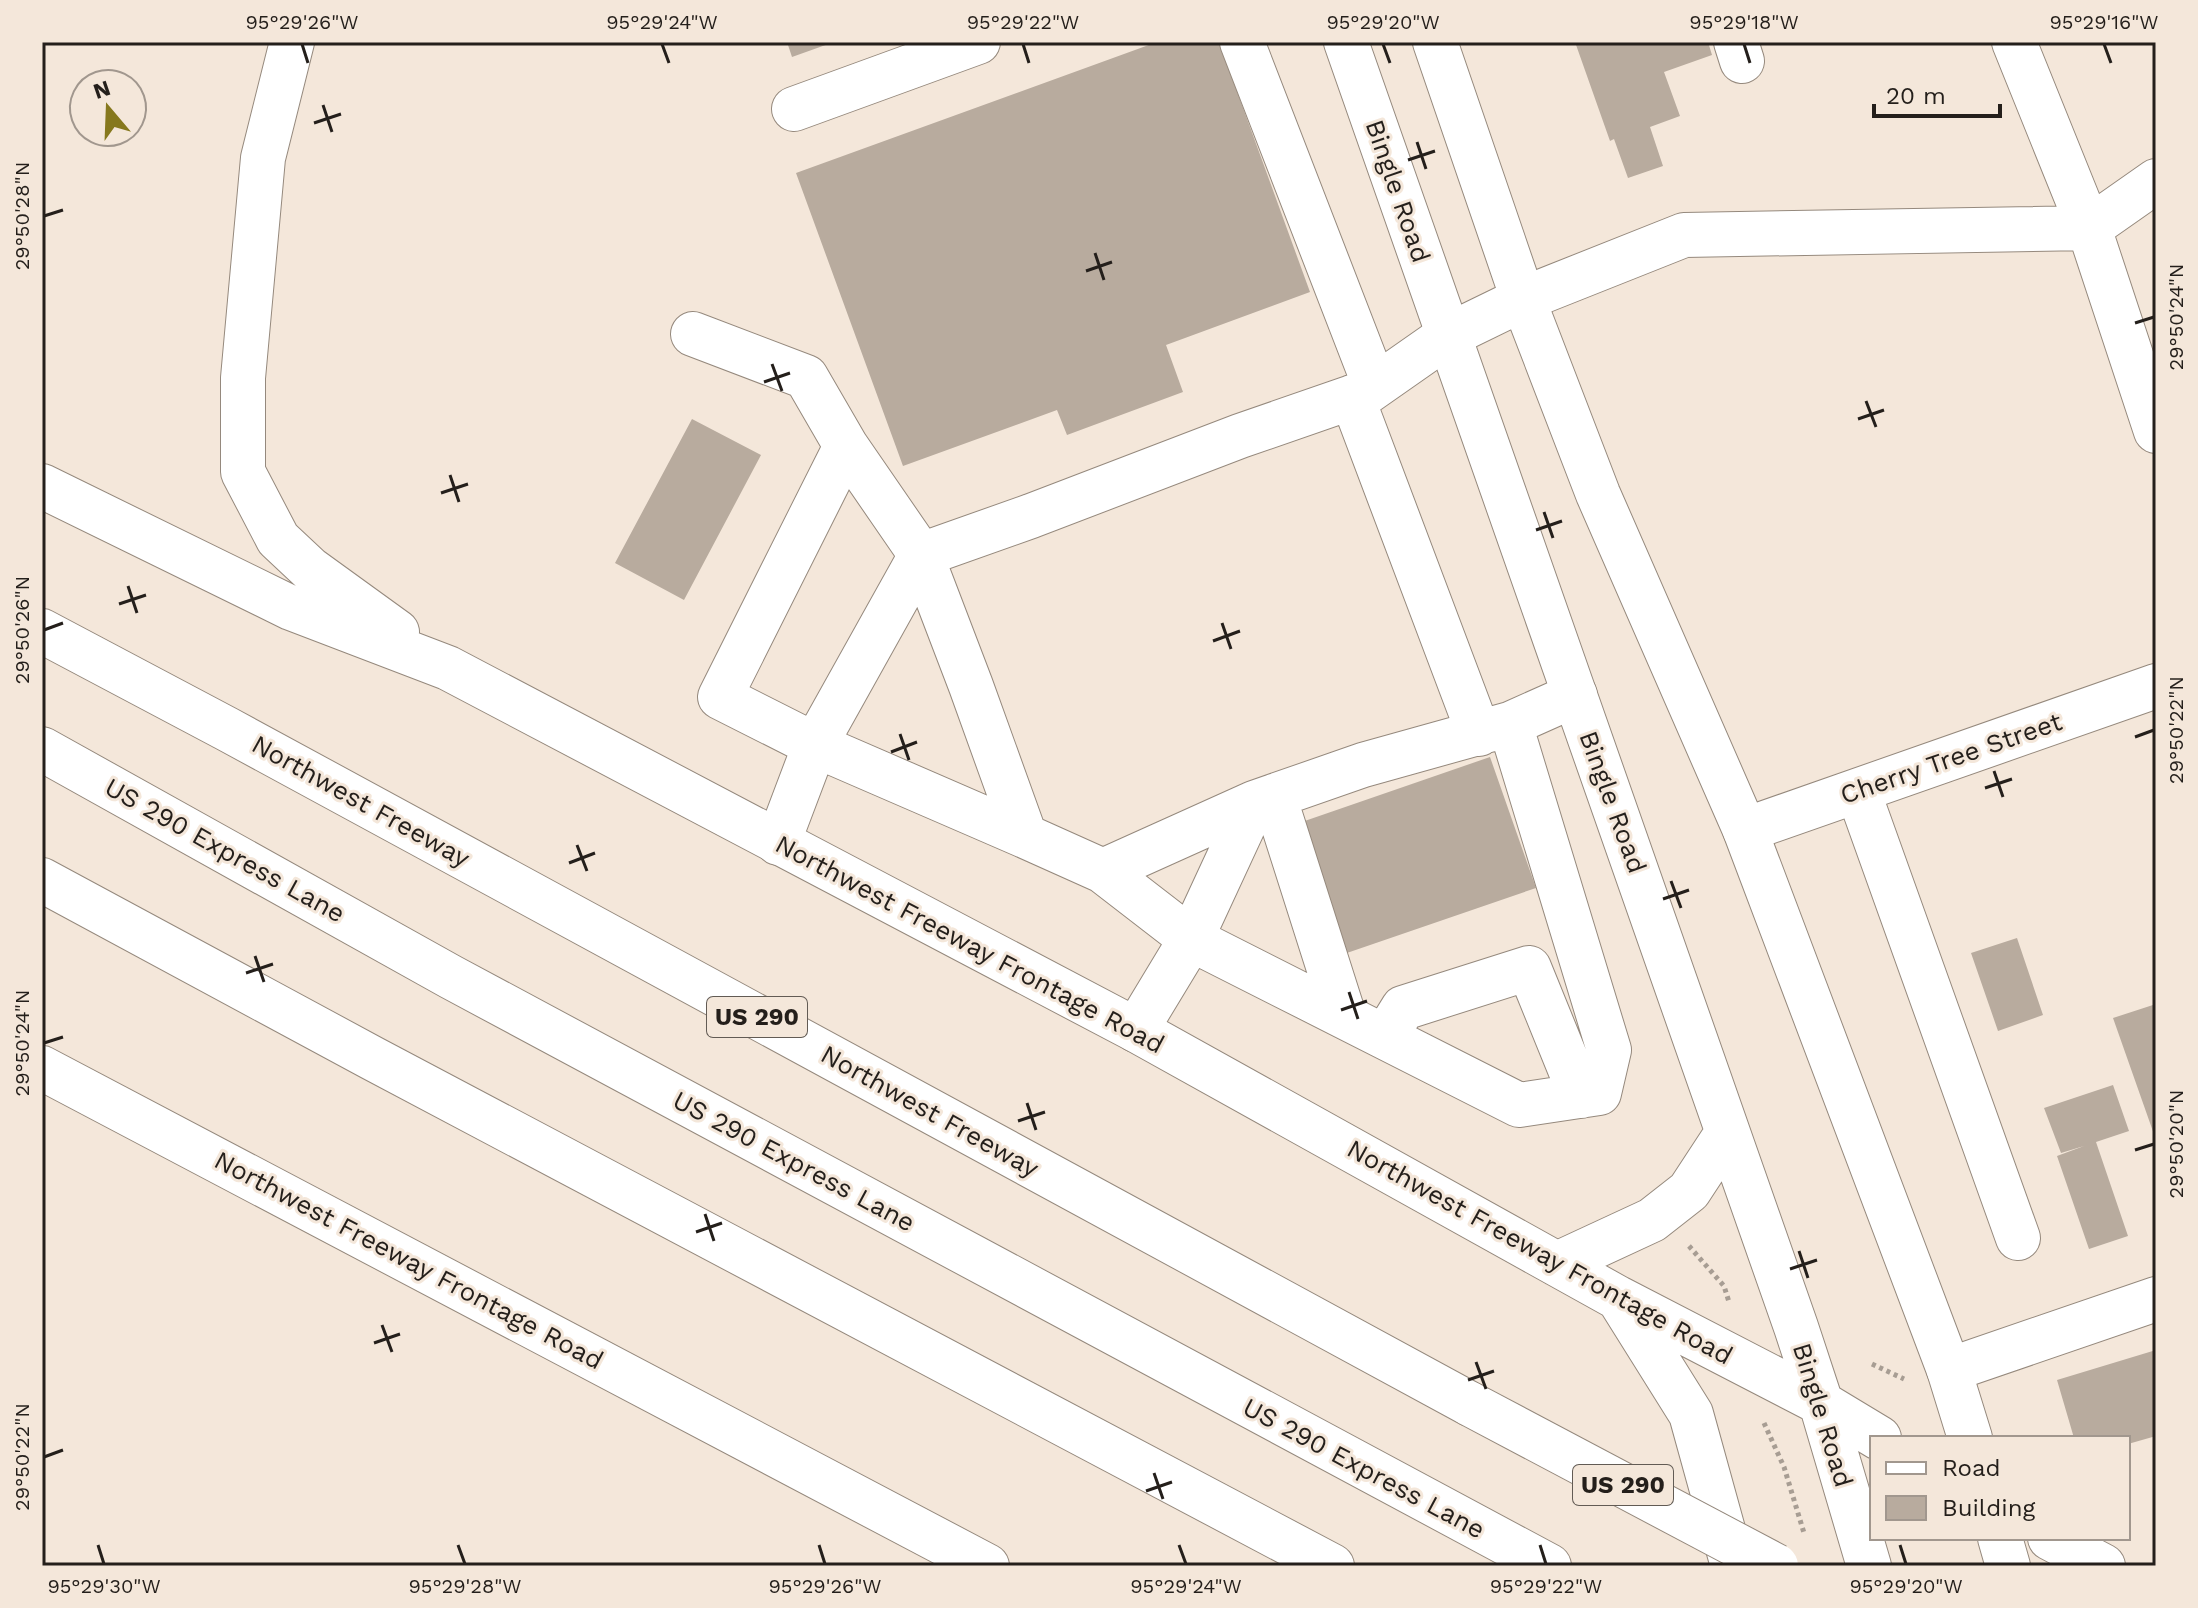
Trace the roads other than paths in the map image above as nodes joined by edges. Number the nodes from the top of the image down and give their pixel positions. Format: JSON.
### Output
{"nodes":[{"id":1,"x":292,"y":42,"type":"edge"},
{"id":2,"x":978,"y":42,"type":"edge"},
{"id":3,"x":1242,"y":42,"type":"edge"},
{"id":4,"x":1346,"y":42,"type":"edge"},
{"id":5,"x":1435,"y":42,"type":"edge"},
{"id":6,"x":2014,"y":42,"type":"edge"},
{"id":7,"x":794,"y":109,"type":"dead end"},
{"id":8,"x":2156,"y":181,"type":"edge"},
{"id":9,"x":2089,"y":228,"type":"junction"},
{"id":10,"x":1523,"y":299,"type":"junction"},
{"id":11,"x":693,"y":334,"type":"dead end"},
{"id":12,"x":1447,"y":336,"type":"junction"},
{"id":13,"x":1364,"y":392,"type":"junction"},
{"id":14,"x":2156,"y":431,"type":"edge"},
{"id":15,"x":846,"y":446,"type":"junction"},
{"id":16,"x":42,"y":486,"type":"edge"},
{"id":17,"x":921,"y":555,"type":"junction"},
{"id":18,"x":42,"y":631,"type":"edge"},
{"id":19,"x":448,"y":668,"type":"junction"},
{"id":20,"x":2156,"y":686,"type":"edge"},
{"id":21,"x":1575,"y":695,"type":"junction"},
{"id":22,"x":1495,"y":729,"type":"junction"},
{"id":23,"x":815,"y":745,"type":"junction"},
{"id":24,"x":42,"y":749,"type":"edge"},
{"id":25,"x":1858,"y":791,"type":"junction"},
{"id":26,"x":1264,"y":800,"type":"junction"},
{"id":27,"x":1745,"y":830,"type":"junction"},
{"id":28,"x":1025,"y":836,"type":"junction"},
{"id":29,"x":778,"y":843,"type":"junction"},
{"id":30,"x":1103,"y":871,"type":"junction"},
{"id":31,"x":42,"y":880,"type":"edge"},
{"id":32,"x":1191,"y":939,"type":"junction"},
{"id":33,"x":1344,"y":1016,"type":"junction"},
{"id":34,"x":1136,"y":1030,"type":"junction"},
{"id":35,"x":1385,"y":1037,"type":"junction"},
{"id":36,"x":42,"y":1068,"type":"edge"},
{"id":37,"x":1590,"y":1094,"type":"junction"},
{"id":38,"x":1727,"y":1133,"type":"junction"},
{"id":39,"x":2018,"y":1238,"type":"dead end"},
{"id":40,"x":1557,"y":1264,"type":"junction"},
{"id":41,"x":1618,"y":1298,"type":"junction"},
{"id":42,"x":2156,"y":1299,"type":"edge"},
{"id":43,"x":1930,"y":1376,"type":"junction"},
{"id":44,"x":1821,"y":1403,"type":"junction"},
{"id":45,"x":1876,"y":1436,"type":"edge"},
{"id":46,"x":1969,"y":1436,"type":"edge"},
{"id":47,"x":2001,"y":1540,"type":"edge"},
{"id":48,"x":2054,"y":1540,"type":"edge"},
{"id":49,"x":1791,"y":1552,"type":"edge"},
{"id":50,"x":987,"y":1566,"type":"edge"},
{"id":51,"x":1332,"y":1566,"type":"edge"},
{"id":52,"x":1549,"y":1566,"type":"edge"},
{"id":53,"x":1733,"y":1566,"type":"edge"},
{"id":54,"x":1869,"y":1566,"type":"edge"},
{"id":55,"x":2008,"y":1566,"type":"edge"},
{"id":56,"x":2103,"y":1566,"type":"edge"}],
"edges":[{"from":1,"to":19,"type":"main road"},
{"from":2,"to":7,"type":"main road"},
{"from":3,"to":13,"type":"main road"},
{"from":4,"to":12,"type":"main road","name":"Bingle Road"},
{"from":5,"to":10,"type":"main road"},
{"from":6,"to":9,"type":"main road"},
{"from":8,"to":9,"type":"main road"},
{"from":9,"to":10,"type":"main road"},
{"from":9,"to":14,"type":"main road"},
{"from":10,"to":12,"type":"main road"},
{"from":10,"to":27,"type":"main road"},
{"from":11,"to":15,"type":"main road"},
{"from":12,"to":13,"type":"main road"},
{"from":12,"to":21,"type":"main road","name":"Bingle Road"},
{"from":13,"to":17,"type":"main road"},
{"from":13,"to":22,"type":"main road"},
{"from":15,"to":17,"type":"main road"},
{"from":15,"to":23,"type":"main road"},
{"from":16,"to":19,"type":"main road","name":"Northwest Freeway Frontage Road"},
{"from":17,"to":23,"type":"main road"},
{"from":17,"to":28,"type":"main road"},
{"from":18,"to":49,"type":"main road","name":"Northwest Freeway","number":"US 290","bridge":true},
{"from":19,"to":29,"type":"main road","name":"Northwest Freeway Frontage Road"},
{"from":20,"to":25,"type":"main road","name":"Cherry Tree Street"},
{"from":21,"to":22,"type":"main road"},
{"from":21,"to":38,"type":"main road","name":"Bingle Road"},
{"from":22,"to":26,"type":"main road"},
{"from":22,"to":37,"type":"main road"},
{"from":23,"to":28,"type":"main road"},
{"from":23,"to":29,"type":"main road"},
{"from":24,"to":52,"type":"main road","name":"US 290 Express Lane"},
{"from":25,"to":27,"type":"main road","name":"Cherry Tree Street"},
{"from":25,"to":39,"type":"main road"},
{"from":26,"to":30,"type":"main road"},
{"from":26,"to":32,"type":"main road"},
{"from":26,"to":33,"type":"main road"},
{"from":27,"to":43,"type":"main road"},
{"from":28,"to":30,"type":"main road"},
{"from":29,"to":34,"type":"main road","name":"Northwest Freeway Frontage Road"},
{"from":30,"to":32,"type":"main road"},
{"from":31,"to":51,"type":"main road"},
{"from":32,"to":33,"type":"main road"},
{"from":32,"to":34,"type":"main road"},
{"from":33,"to":35,"type":"main road"},
{"from":34,"to":40,"type":"main road","name":"Northwest Freeway Frontage Road"},
{"from":35,"to":37,"type":"main road"},
{"from":35,"to":37,"type":"main road"},
{"from":36,"to":50,"type":"main road","name":"Northwest Freeway Frontage Road"},
{"from":38,"to":40,"type":"main road"},
{"from":38,"to":44,"type":"main road","name":"Bingle Road"},
{"from":40,"to":41,"type":"main road","name":"Northwest Freeway Frontage Road"},
{"from":41,"to":44,"type":"main road","name":"Northwest Freeway Frontage Road"},
{"from":41,"to":53,"type":"main road"},
{"from":42,"to":43,"type":"main road"},
{"from":43,"to":46,"type":"main road"},
{"from":44,"to":45,"type":"main road","name":"Northwest Freeway Frontage Road"},
{"from":44,"to":54,"type":"main road","name":"Bingle Road"},
{"from":47,"to":55,"type":"main road"},
{"from":48,"to":56,"type":"main road"}]}
